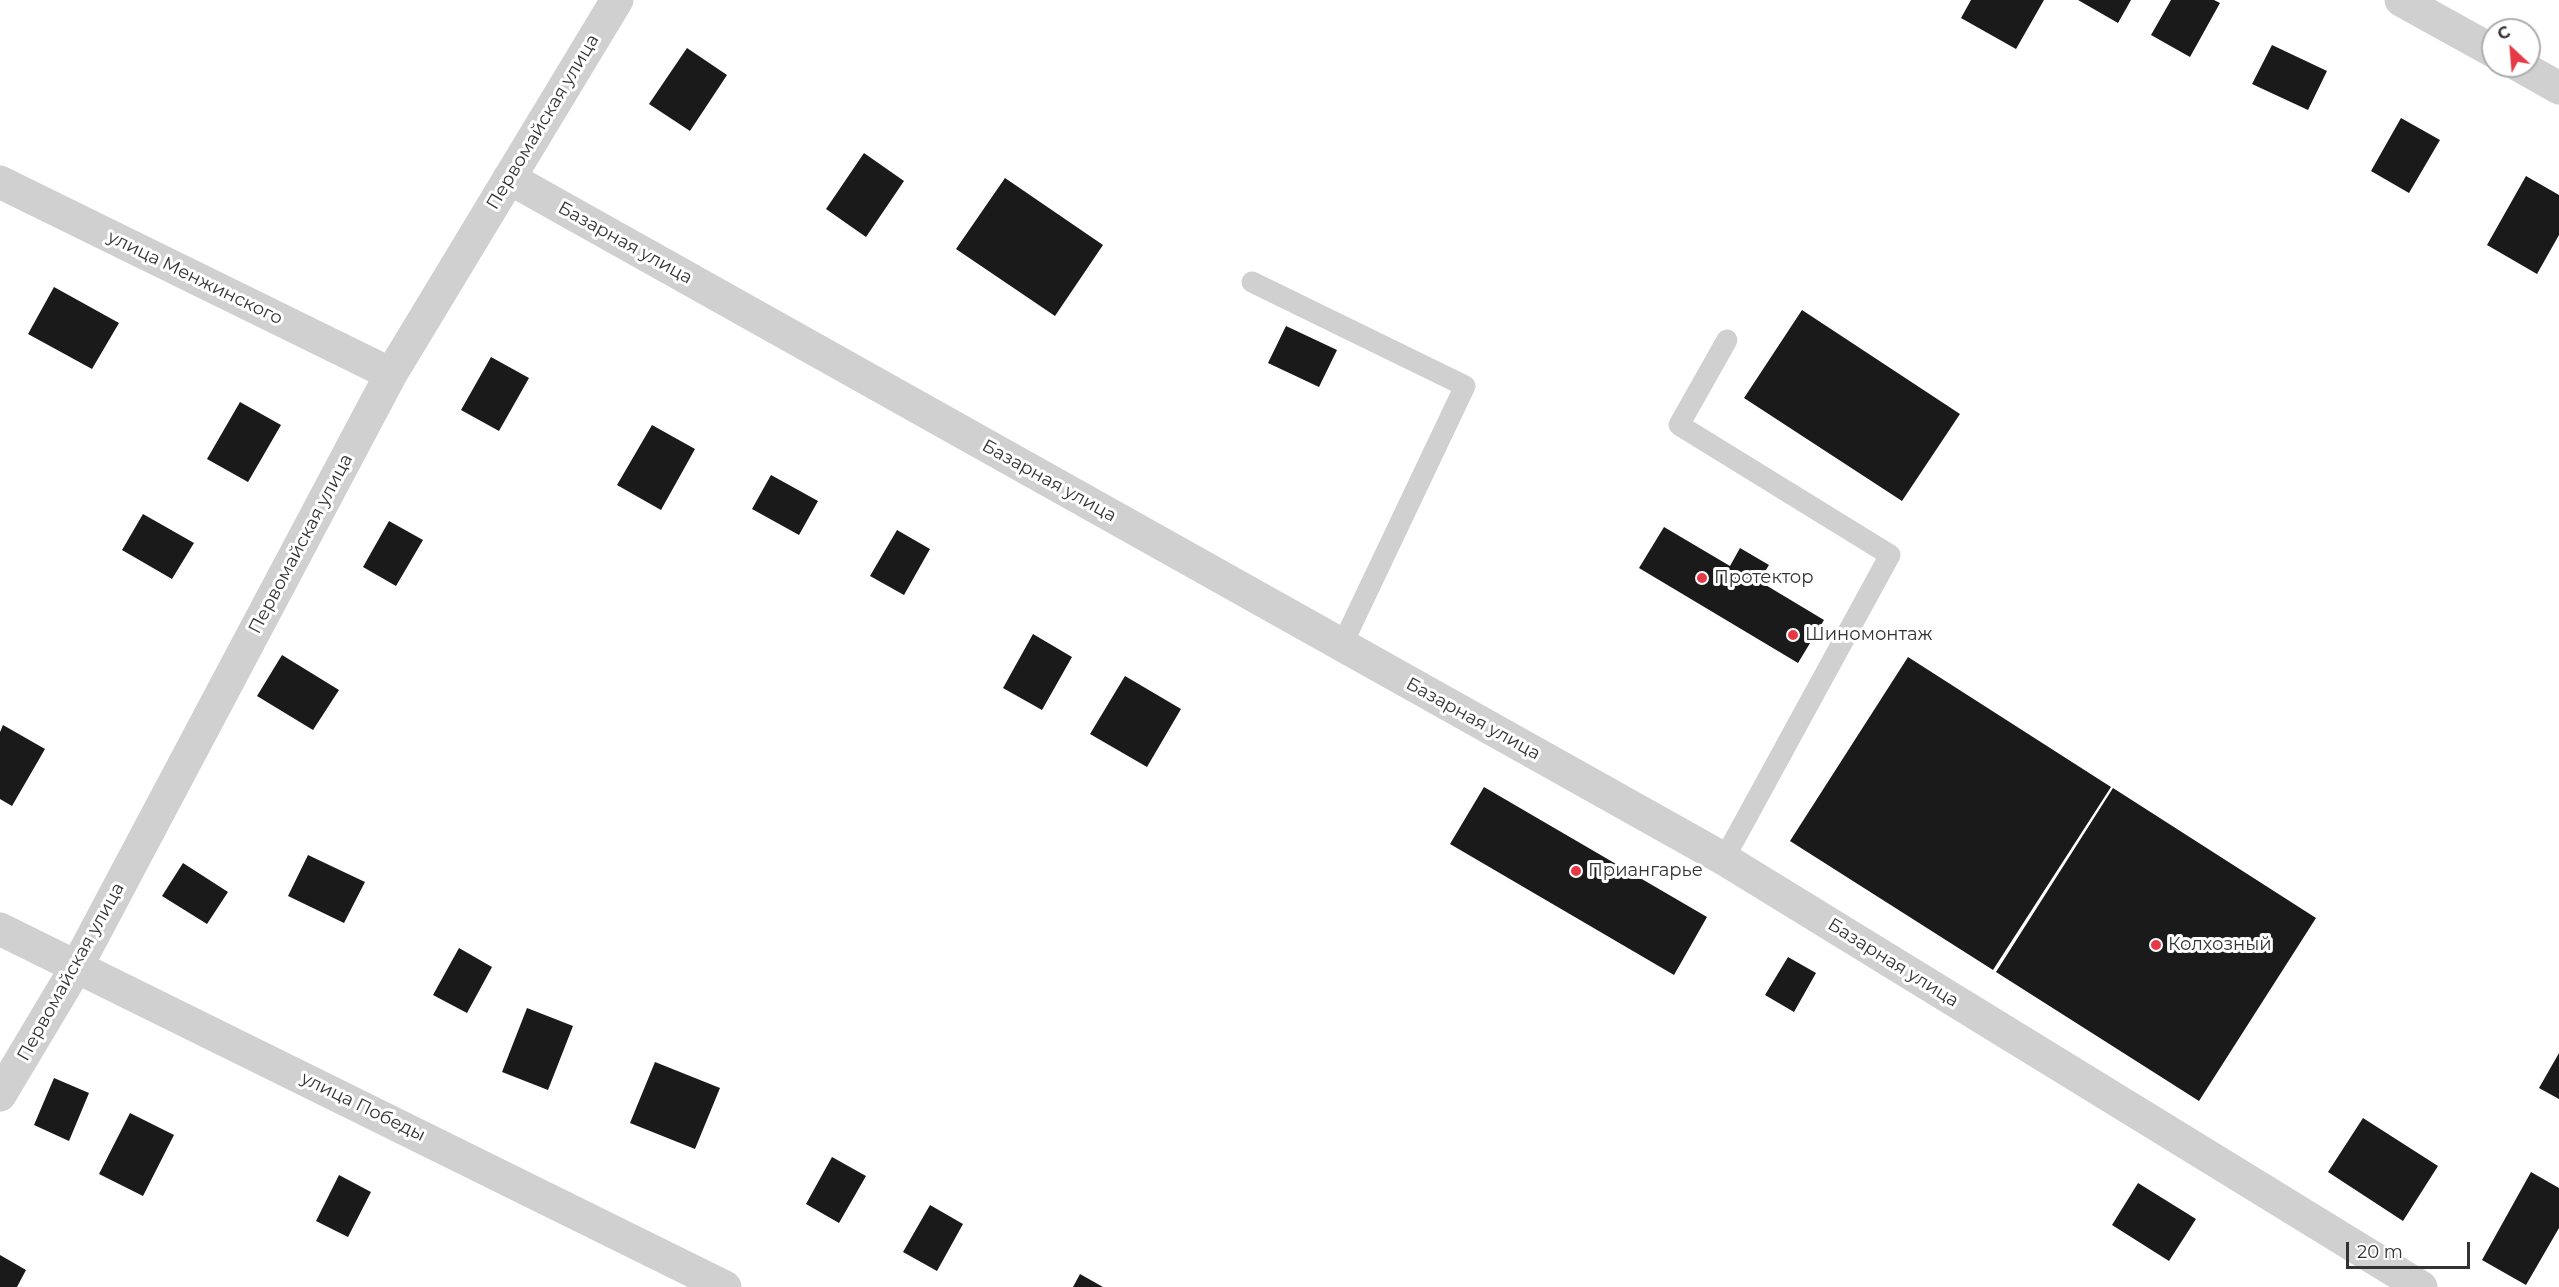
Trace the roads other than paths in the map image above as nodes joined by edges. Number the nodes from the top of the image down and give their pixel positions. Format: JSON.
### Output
{"nodes":[{"id":1,"x":616,"y":0,"type":"edge"},
{"id":2,"x":2401,"y":0,"type":"edge"},
{"id":3,"x":2481,"y":44,"type":"edge"},
{"id":4,"x":2541,"y":78,"type":"edge"},
{"id":5,"x":2559,"y":88,"type":"edge"},
{"id":6,"x":509,"y":178,"type":"junction"},
{"id":7,"x":0,"y":182,"type":"edge"},
{"id":8,"x":1252,"y":282,"type":"dead end"},
{"id":9,"x":1727,"y":340,"type":"dead end"},
{"id":10,"x":391,"y":374,"type":"junction"},
{"id":11,"x":1342,"y":645,"type":"junction"},
{"id":12,"x":1724,"y":860,"type":"junction"},
{"id":13,"x":0,"y":929,"type":"edge"},
{"id":14,"x":77,"y":966,"type":"junction"},
{"id":15,"x":0,"y":1095,"type":"edge"},
{"id":16,"x":725,"y":1287,"type":"edge"},
{"id":17,"x":2421,"y":1287,"type":"edge"}],
"edges":[{"from":1,"to":6,"type":"street","name":"Первомайская улица"},
{"from":2,"to":3,"type":"street"},
{"from":4,"to":5,"type":"street"},
{"from":6,"to":10,"type":"street","name":"Первомайская улица"},
{"from":6,"to":11,"type":"street","name":"Базарная улица"},
{"from":7,"to":10,"type":"street","name":"улица Менжинского"},
{"from":8,"to":11,"type":"lane"},
{"from":9,"to":12,"type":"lane"},
{"from":10,"to":14,"type":"street","name":"Первомайская улица"},
{"from":11,"to":12,"type":"street","name":"Базарная улица"},
{"from":12,"to":17,"type":"street","name":"Базарная улица"},
{"from":13,"to":14,"type":"street","name":"улица Победы"},
{"from":14,"to":15,"type":"street","name":"Первомайская улица"},
{"from":14,"to":16,"type":"street","name":"улица Победы"}]}
